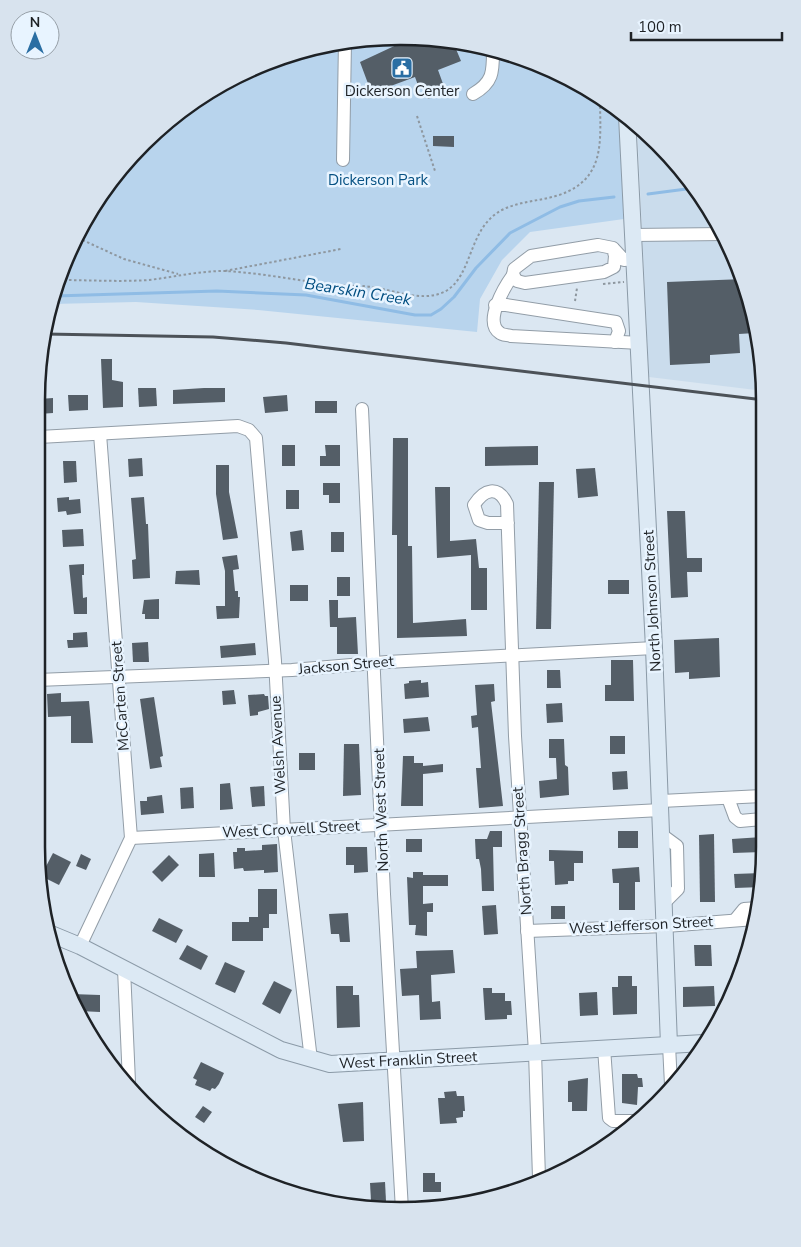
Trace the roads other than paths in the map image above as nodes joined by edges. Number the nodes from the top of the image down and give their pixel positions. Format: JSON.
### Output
{"nodes":[{"id":1,"x":346,"y":49,"type":"edge"},
{"id":2,"x":492,"y":57,"type":"edge"},
{"id":3,"x":473,"y":94,"type":"dead end"},
{"id":4,"x":628,"y":127,"type":"edge"},
{"id":5,"x":343,"y":160,"type":"dead end"},
{"id":6,"x":633,"y":234,"type":"junction"},
{"id":7,"x":714,"y":234,"type":"edge"},
{"id":8,"x":613,"y":248,"type":"junction"},
{"id":9,"x":634,"y":259,"type":"junction"},
{"id":10,"x":513,"y":275,"type":"junction"},
{"id":11,"x":495,"y":305,"type":"junction"},
{"id":12,"x":615,"y":342,"type":"junction"},
{"id":13,"x":640,"y":343,"type":"junction"},
{"id":14,"x":362,"y":409,"type":"dead end"},
{"id":15,"x":100,"y":434,"type":"junction"},
{"id":16,"x":45,"y":436,"type":"edge"},
{"id":17,"x":508,"y":523,"type":"dead end"},
{"id":18,"x":654,"y":648,"type":"junction"},
{"id":19,"x":512,"y":654,"type":"junction"},
{"id":20,"x":374,"y":663,"type":"junction"},
{"id":21,"x":274,"y":670,"type":"junction"},
{"id":22,"x":118,"y":677,"type":"junction"},
{"id":23,"x":45,"y":680,"type":"edge"},
{"id":24,"x":756,"y":796,"type":"edge"},
{"id":25,"x":728,"y":798,"type":"junction"},
{"id":26,"x":661,"y":806,"type":"junction"},
{"id":27,"x":520,"y":818,"type":"junction"},
{"id":28,"x":756,"y":820,"type":"edge"},
{"id":29,"x":381,"y":825,"type":"junction"},
{"id":30,"x":284,"y":830,"type":"junction"},
{"id":31,"x":131,"y":838,"type":"junction"},
{"id":32,"x":750,"y":909,"type":"edge"},
{"id":33,"x":748,"y":919,"type":"edge"},
{"id":34,"x":735,"y":920,"type":"junction"},
{"id":35,"x":666,"y":926,"type":"junction"},
{"id":36,"x":527,"y":931,"type":"junction"},
{"id":37,"x":56,"y":936,"type":"edge"},
{"id":38,"x":80,"y":946,"type":"junction"},
{"id":39,"x":124,"y":969,"type":"junction"},
{"id":40,"x":696,"y":1043,"type":"edge"},
{"id":41,"x":669,"y":1045,"type":"junction"},
{"id":42,"x":604,"y":1048,"type":"junction"},
{"id":43,"x":535,"y":1052,"type":"junction"},
{"id":44,"x":311,"y":1060,"type":"junction"},
{"id":45,"x":394,"y":1060,"type":"junction"},
{"id":46,"x":129,"y":1076,"type":"edge"},
{"id":47,"x":671,"y":1078,"type":"edge"},
{"id":48,"x":627,"y":1121,"type":"edge"},
{"id":49,"x":539,"y":1174,"type":"edge"},
{"id":50,"x":402,"y":1202,"type":"edge"}],
"edges":[{"from":1,"to":5,"type":"street"},
{"from":2,"to":3,"type":"street"},
{"from":4,"to":6,"type":"main road","name":"North Johnson Street"},
{"from":6,"to":7,"type":"street"},
{"from":6,"to":9,"type":"main road","name":"North Johnson Street"},
{"from":8,"to":9,"type":"street"},
{"from":8,"to":10,"type":"street"},
{"from":8,"to":10,"type":"street"},
{"from":9,"to":13,"type":"main road","name":"North Johnson Street"},
{"from":10,"to":11,"type":"street"},
{"from":11,"to":12,"type":"street"},
{"from":11,"to":12,"type":"street"},
{"from":12,"to":13,"type":"street"},
{"from":13,"to":18,"type":"main road","name":"North Johnson Street"},
{"from":14,"to":20,"type":"street","name":"North West Street"},
{"from":15,"to":16,"type":"street"},
{"from":15,"to":21,"type":"street","name":"Welsh Avenue"},
{"from":15,"to":22,"type":"street","name":"McCarten Street"},
{"from":17,"to":19,"type":"street","name":"North Bragg Street"},
{"from":18,"to":19,"type":"street","name":"Jackson Street"},
{"from":18,"to":26,"type":"main road","name":"North Johnson Street"},
{"from":19,"to":20,"type":"street","name":"Jackson Street"},
{"from":19,"to":27,"type":"street","name":"North Bragg Street"},
{"from":20,"to":21,"type":"street","name":"Jackson Street"},
{"from":20,"to":29,"type":"street","name":"North West Street"},
{"from":21,"to":22,"type":"street","name":"Jackson Street"},
{"from":21,"to":30,"type":"street","name":"Welsh Avenue"},
{"from":22,"to":23,"type":"street","name":"Jackson Street"},
{"from":22,"to":31,"type":"street","name":"McCarten Street"},
{"from":24,"to":25,"type":"street","name":"West Crowell Street"},
{"from":25,"to":26,"type":"street","name":"West Crowell Street"},
{"from":25,"to":28,"type":"street"},
{"from":26,"to":27,"type":"street","name":"West Crowell Street"},
{"from":26,"to":35,"type":"main road","name":"North Johnson Street"},
{"from":27,"to":29,"type":"street","name":"West Crowell Street"},
{"from":27,"to":36,"type":"street","name":"North Bragg Street"},
{"from":29,"to":30,"type":"street","name":"West Crowell Street"},
{"from":29,"to":45,"type":"street","name":"North West Street"},
{"from":30,"to":31,"type":"street","name":"West Crowell Street"},
{"from":30,"to":44,"type":"street","name":"Welsh Avenue"},
{"from":31,"to":38,"type":"street","name":"McCarten Street"},
{"from":32,"to":34,"type":"street"},
{"from":33,"to":34,"type":"street","name":"West Jefferson Street"},
{"from":34,"to":35,"type":"street","name":"West Jefferson Street"},
{"from":35,"to":36,"type":"street","name":"West Jefferson Street"},
{"from":35,"to":41,"type":"main road","name":"North Johnson Street"},
{"from":36,"to":43,"type":"street","name":"North Bragg Street"},
{"from":37,"to":38,"type":"main road","name":"West Franklin Street"},
{"from":38,"to":39,"type":"main road","name":"West Franklin Street"},
{"from":39,"to":44,"type":"main road","name":"West Franklin Street"},
{"from":39,"to":46,"type":"street"},
{"from":40,"to":41,"type":"main road","name":"West Franklin Street"},
{"from":41,"to":42,"type":"main road","name":"West Franklin Street"},
{"from":41,"to":47,"type":"street","name":"North Johnson Street"},
{"from":42,"to":43,"type":"main road","name":"West Franklin Street"},
{"from":42,"to":48,"type":"street"},
{"from":43,"to":45,"type":"main road","name":"West Franklin Street"},
{"from":43,"to":49,"type":"street","name":"North Bragg Street"},
{"from":44,"to":45,"type":"main road","name":"West Franklin Street"},
{"from":45,"to":50,"type":"street","name":"North West Street"}]}
